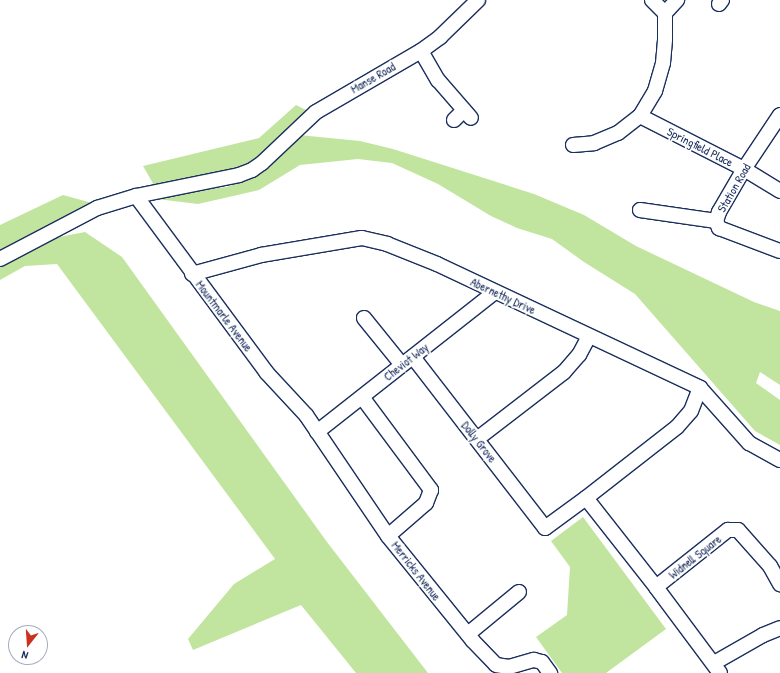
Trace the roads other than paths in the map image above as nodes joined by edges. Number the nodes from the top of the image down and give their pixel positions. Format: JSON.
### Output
{"nodes":[{"id":1,"x":478,"y":0,"type":"edge"},
{"id":2,"x":652,"y":0,"type":"edge"},
{"id":3,"x":677,"y":0,"type":"edge"},
{"id":4,"x":665,"y":13,"type":"junction"},
{"id":5,"x":421,"y":51,"type":"junction"},
{"id":6,"x":780,"y":115,"type":"edge"},
{"id":7,"x":640,"y":116,"type":"junction"},
{"id":8,"x":454,"y":120,"type":"dead end"},
{"id":9,"x":573,"y":145,"type":"dead end"},
{"id":10,"x":744,"y":170,"type":"junction"},
{"id":11,"x":780,"y":191,"type":"edge"},
{"id":12,"x":136,"y":196,"type":"junction"},
{"id":13,"x":640,"y":210,"type":"dead end"},
{"id":14,"x":716,"y":221,"type":"junction"},
{"id":15,"x":780,"y":251,"type":"edge"},
{"id":16,"x":0,"y":259,"type":"edge"},
{"id":17,"x":192,"y":274,"type":"junction"},
{"id":18,"x":495,"y":292,"type":"junction"},
{"id":19,"x":364,"y":318,"type":"dead end"},
{"id":20,"x":589,"y":336,"type":"junction"},
{"id":21,"x":408,"y":361,"type":"junction"},
{"id":22,"x":700,"y":388,"type":"junction"},
{"id":23,"x":362,"y":397,"type":"junction"},
{"id":24,"x":317,"y":432,"type":"junction"},
{"id":25,"x":477,"y":439,"type":"junction"},
{"id":26,"x":780,"y":460,"type":"edge"},
{"id":27,"x":586,"y":498,"type":"junction"},
{"id":28,"x":388,"y":536,"type":"junction"},
{"id":29,"x":780,"y":584,"type":"edge"},
{"id":30,"x":656,"y":587,"type":"junction"},
{"id":31,"x":519,"y":592,"type":"dead end"},
{"id":32,"x":780,"y":628,"type":"edge"},
{"id":33,"x":468,"y":634,"type":"junction"},
{"id":34,"x":546,"y":668,"type":"edge"},
{"id":35,"x":717,"y":668,"type":"edge"}],
"edges":[{"from":1,"to":5,"type":"street","name":"Manse Road"},
{"from":2,"to":4,"type":"street"},
{"from":3,"to":4,"type":"street"},
{"from":4,"to":7,"type":"street"},
{"from":5,"to":8,"type":"street"},
{"from":5,"to":12,"type":"street","name":"Manse Road"},
{"from":6,"to":10,"type":"street","name":"Station Road"},
{"from":7,"to":9,"type":"street"},
{"from":7,"to":10,"type":"street","name":"Springfield Place"},
{"from":10,"to":11,"type":"street","name":"Springfield Place"},
{"from":10,"to":14,"type":"street","name":"Station Road"},
{"from":12,"to":16,"type":"street","name":"Manse Road"},
{"from":12,"to":17,"type":"street","name":"Mountmarle Avenue"},
{"from":13,"to":14,"type":"street"},
{"from":14,"to":15,"type":"street","name":"Station Road"},
{"from":17,"to":18,"type":"street","name":"Abernethy Drive"},
{"from":17,"to":24,"type":"street","name":"Mountmarle Avenue"},
{"from":18,"to":20,"type":"street","name":"Abernethy Drive"},
{"from":18,"to":21,"type":"street","name":"Cheviot Way"},
{"from":19,"to":21,"type":"street","name":"Dolly Grove"},
{"from":20,"to":22,"type":"street","name":"Abernethy Drive"},
{"from":20,"to":25,"type":"street"},
{"from":21,"to":23,"type":"street","name":"Cheviot Way"},
{"from":21,"to":25,"type":"street","name":"Dolly Grove"},
{"from":22,"to":26,"type":"street","name":"Abernethy Drive"},
{"from":22,"to":27,"type":"street"},
{"from":23,"to":24,"type":"street","name":"Cheviot Way"},
{"from":23,"to":28,"type":"street"},
{"from":24,"to":28,"type":"street","name":"Merricks Avenue"},
{"from":25,"to":27,"type":"street","name":"Dolly Grove"},
{"from":27,"to":30,"type":"street","name":"Widnell Square"},
{"from":28,"to":33,"type":"street","name":"Merricks Avenue"},
{"from":29,"to":30,"type":"street","name":"Widnell Square"},
{"from":30,"to":35,"type":"street","name":"Widnell Square"},
{"from":31,"to":33,"type":"street"},
{"from":32,"to":35,"type":"street","name":"Widnell Square"},
{"from":33,"to":34,"type":"street","name":"Merricks Avenue"}]}
